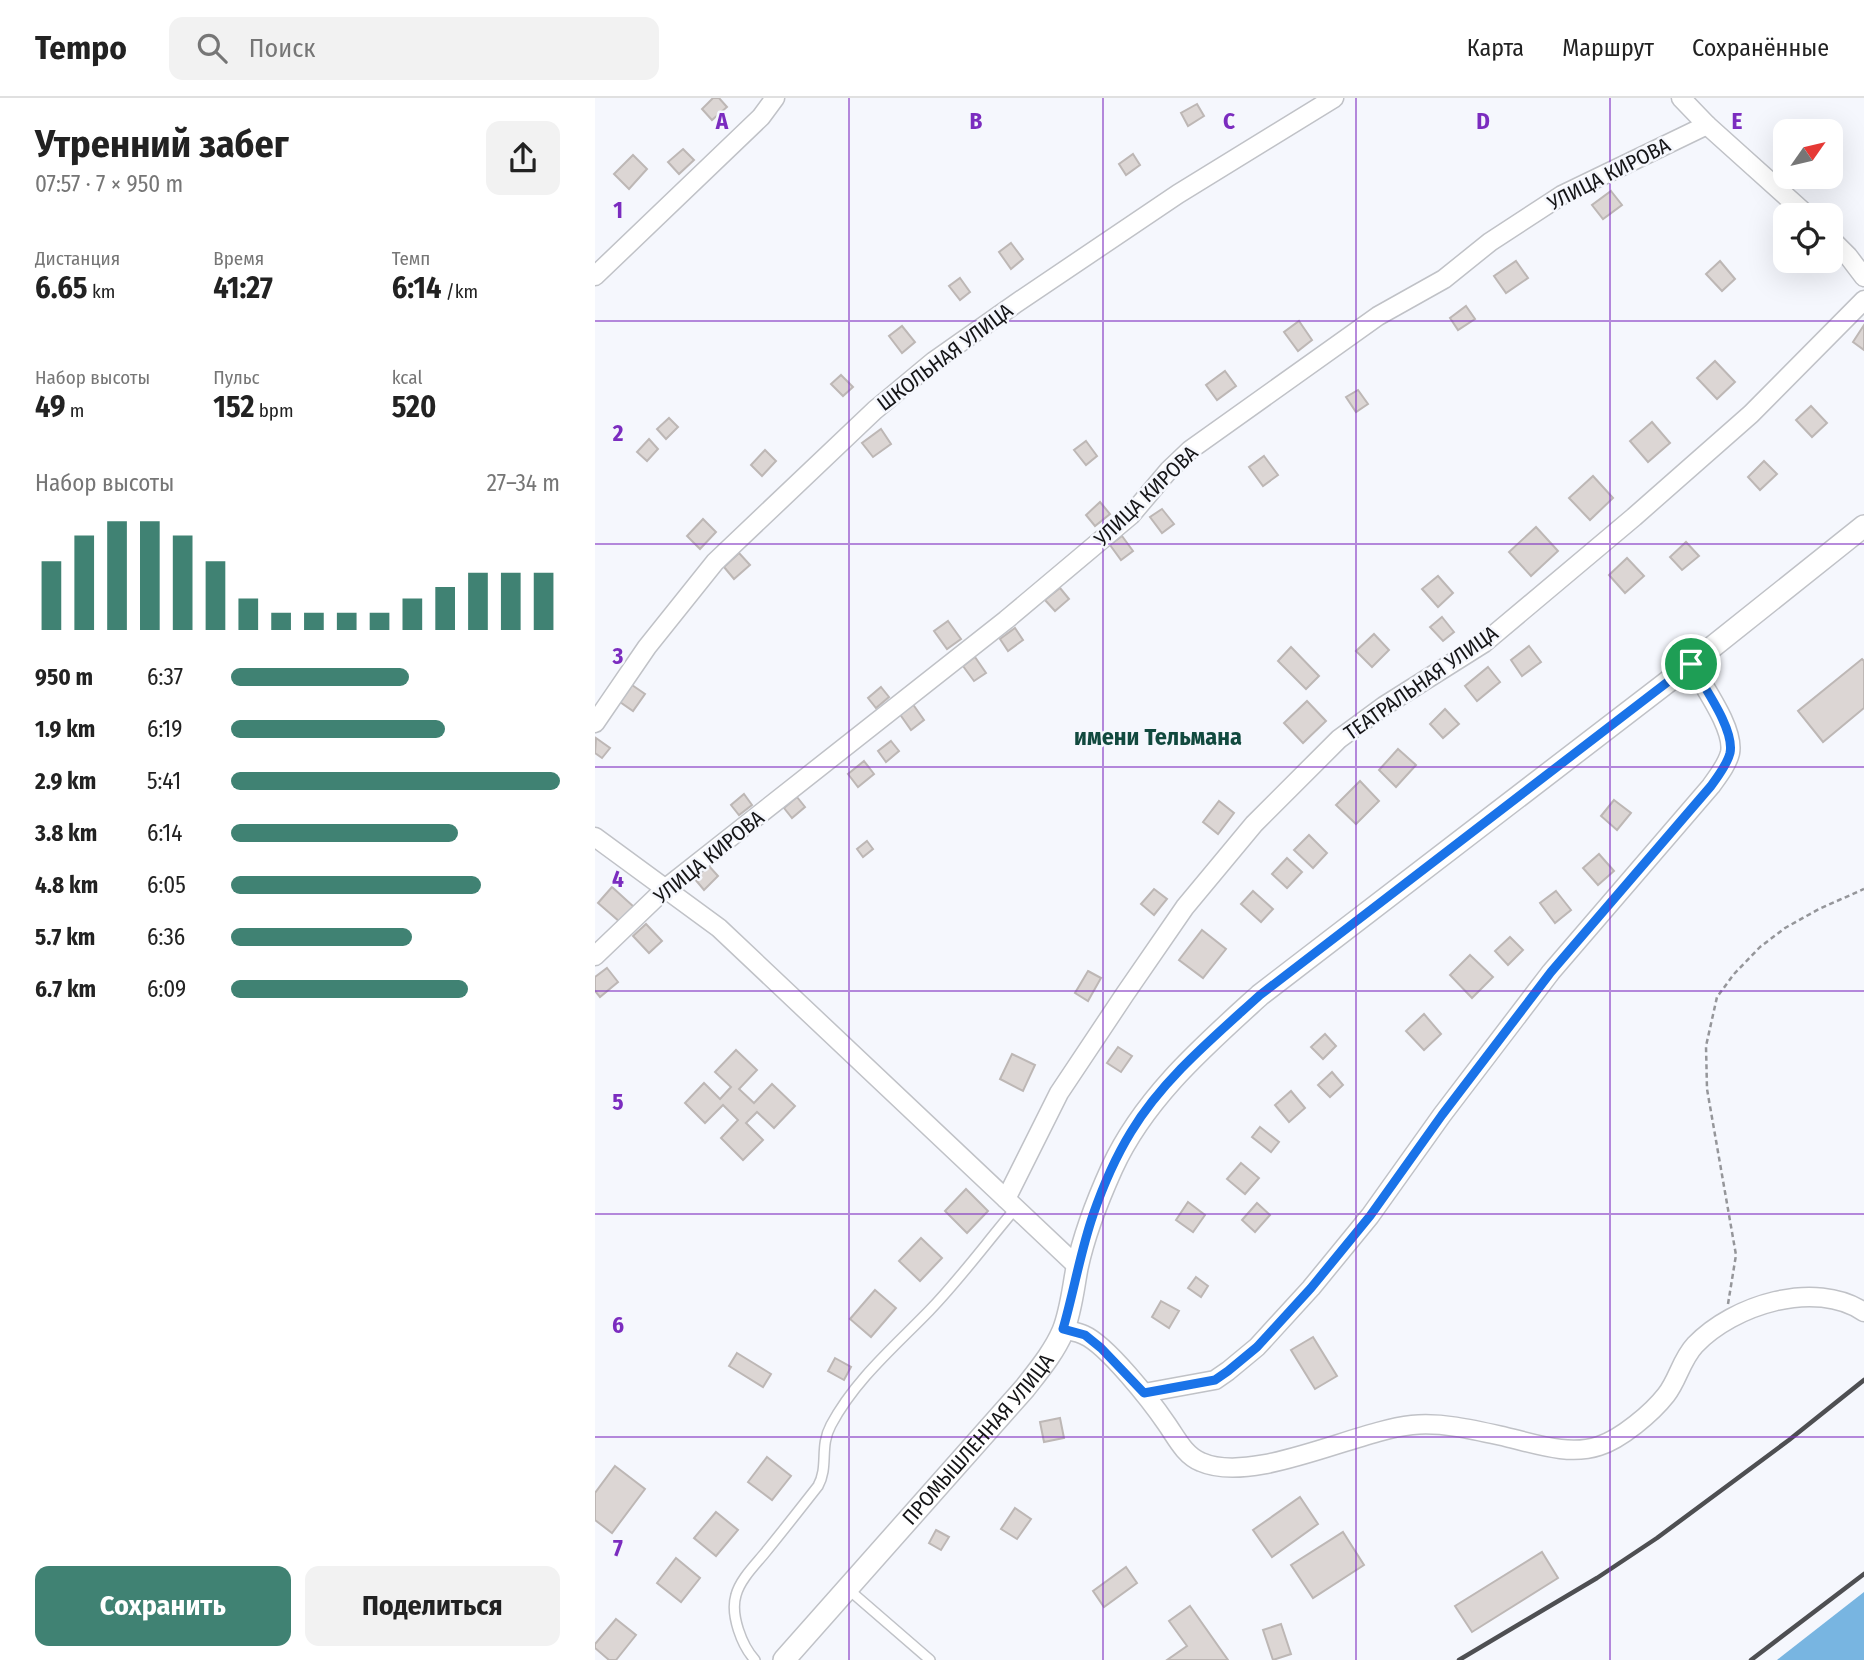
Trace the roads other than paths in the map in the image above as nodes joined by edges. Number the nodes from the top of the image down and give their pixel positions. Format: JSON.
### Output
{"nodes":[{"id":1,"x":775,"y":98,"type":"edge"},
{"id":2,"x":1334,"y":98,"type":"edge"},
{"id":3,"x":1681,"y":98,"type":"edge"},
{"id":4,"x":1707,"y":125,"type":"junction"},
{"id":5,"x":1794,"y":203,"type":"edge"},
{"id":6,"x":1843,"y":251,"type":"edge"},
{"id":7,"x":595,"y":275,"type":"edge"},
{"id":8,"x":1864,"y":277,"type":"edge"},
{"id":9,"x":1864,"y":299,"type":"edge"},
{"id":10,"x":1864,"y":526,"type":"edge"},
{"id":11,"x":1691,"y":664,"type":"junction"},
{"id":12,"x":595,"y":723,"type":"edge"},
{"id":13,"x":595,"y":837,"type":"edge"},
{"id":14,"x":666,"y":888,"type":"junction"},
{"id":15,"x":595,"y":956,"type":"edge"},
{"id":16,"x":1011,"y":1204,"type":"junction"},
{"id":17,"x":1077,"y":1266,"type":"junction"},
{"id":18,"x":1864,"y":1312,"type":"edge"},
{"id":19,"x":1063,"y":1329,"type":"junction"},
{"id":20,"x":1144,"y":1393,"type":"junction"},
{"id":21,"x":848,"y":1589,"type":"junction"},
{"id":22,"x":755,"y":1660,"type":"edge"},
{"id":23,"x":783,"y":1660,"type":"edge"},
{"id":24,"x":930,"y":1660,"type":"edge"}],
"edges":[{"from":1,"to":7,"type":"street"},
{"from":2,"to":12,"type":"street","name":"ШКОЛЬНАЯ УЛИЦА"},
{"from":3,"to":4,"type":"street"},
{"from":4,"to":5,"type":"street"},
{"from":4,"to":14,"type":"street","name":"УЛИЦА КИРОВА"},
{"from":6,"to":8,"type":"street"},
{"from":9,"to":16,"type":"street","name":"ТЕАТРАЛЬНАЯ УЛИЦА"},
{"from":10,"to":11,"type":"street","name":"ПРОМЫШЛЕННАЯ УЛИЦА"},
{"from":11,"to":17,"type":"street","name":"ПРОМЫШЛЕННАЯ УЛИЦА"},
{"from":11,"to":20,"type":"street"},
{"from":13,"to":14,"type":"street"},
{"from":14,"to":15,"type":"street","name":"УЛИЦА КИРОВА"},
{"from":14,"to":16,"type":"street"},
{"from":16,"to":17,"type":"street"},
{"from":16,"to":22,"type":"lane"},
{"from":17,"to":19,"type":"street","name":"ПРОМЫШЛЕННАЯ УЛИЦА"},
{"from":18,"to":20,"type":"street"},
{"from":19,"to":20,"type":"street"},
{"from":19,"to":21,"type":"street","name":"ПРОМЫШЛЕННАЯ УЛИЦА"},
{"from":21,"to":23,"type":"street","name":"ПРОМЫШЛЕННАЯ УЛИЦА"},
{"from":21,"to":24,"type":"lane"}]}
